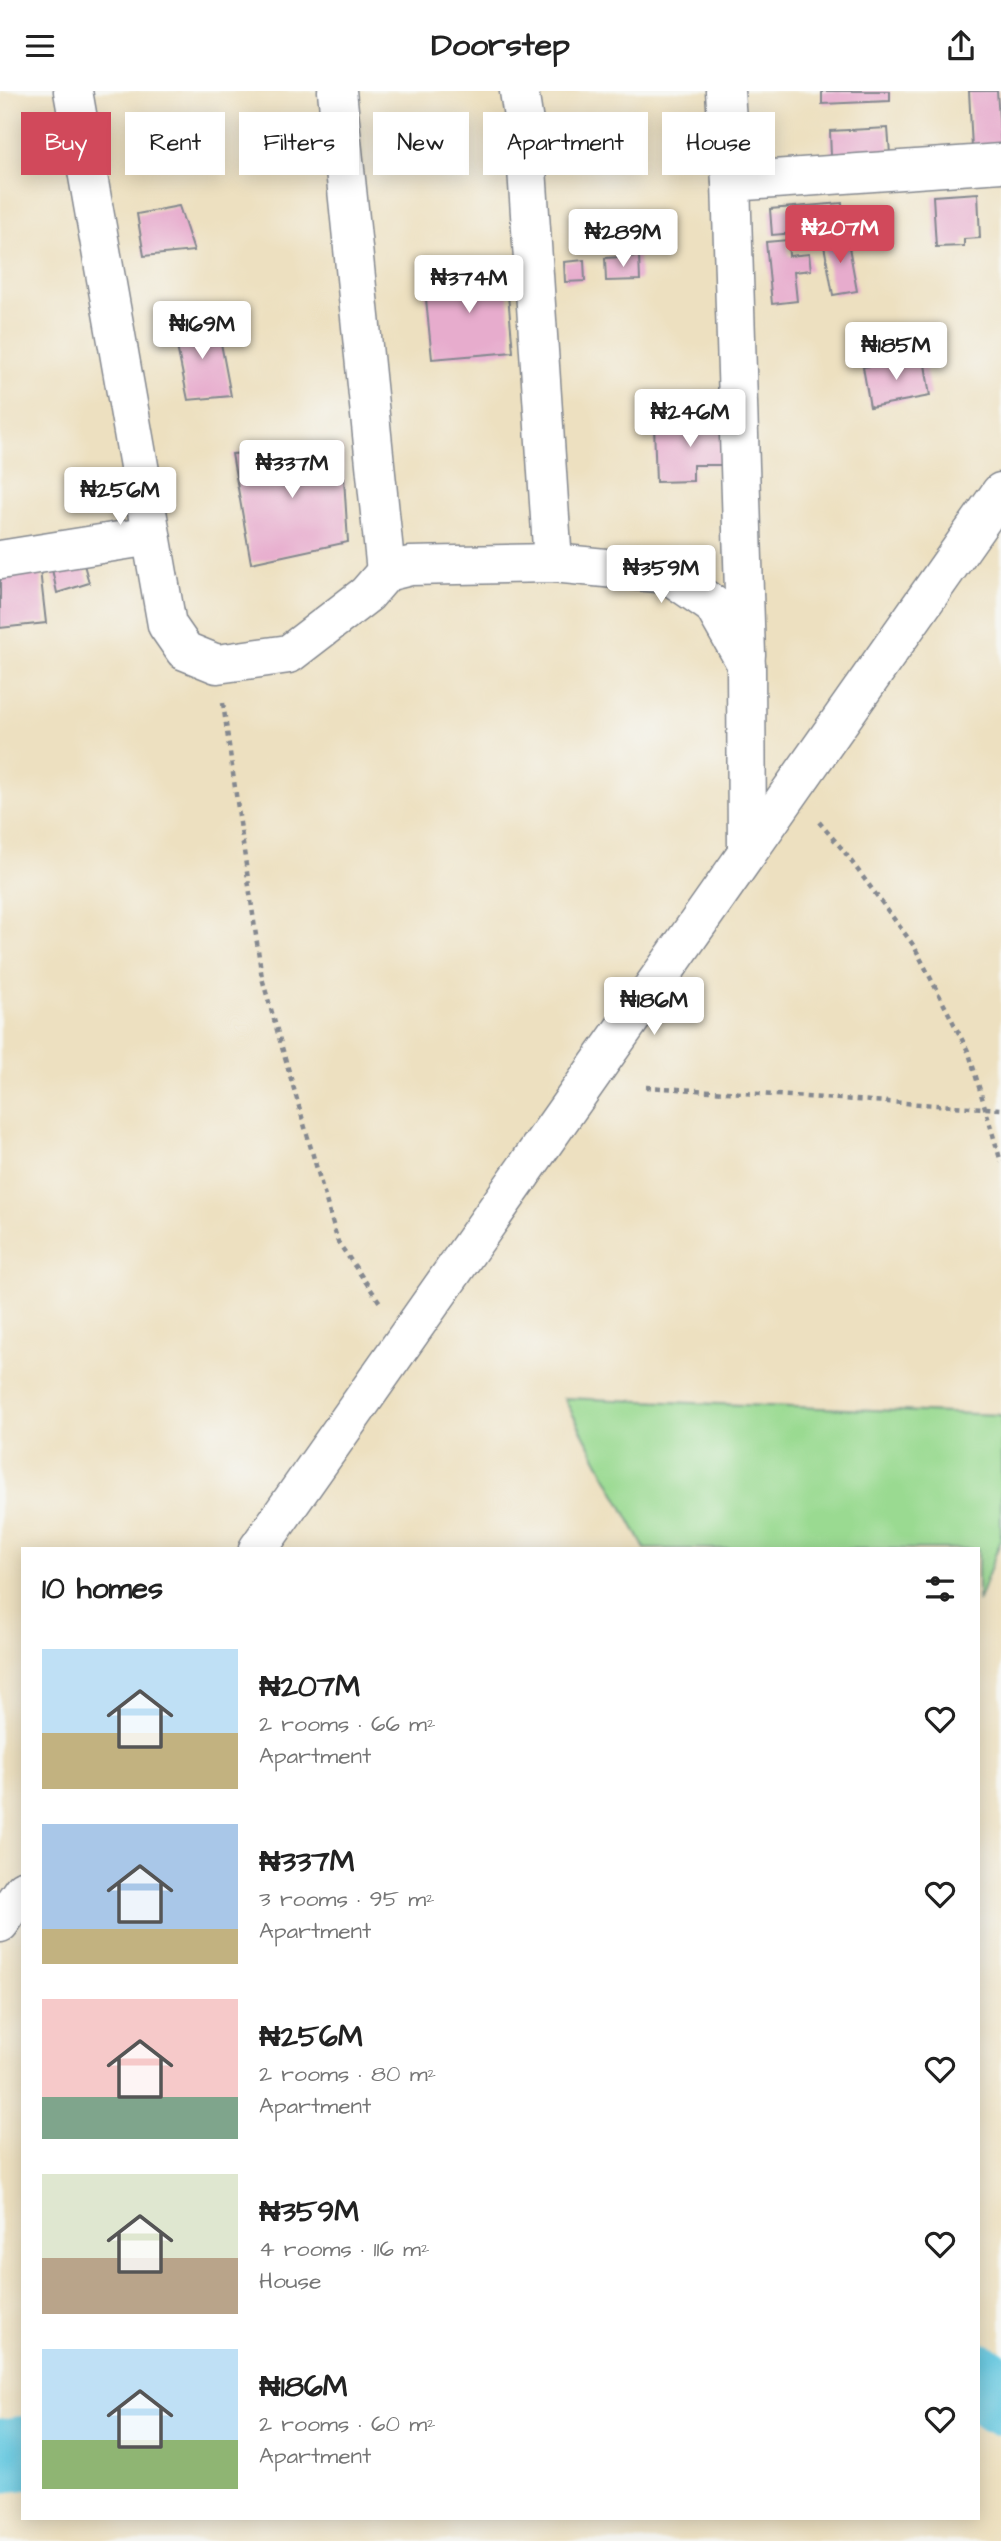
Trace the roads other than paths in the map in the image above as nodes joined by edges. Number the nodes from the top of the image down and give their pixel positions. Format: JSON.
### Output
{"nodes":[{"id":1,"x":73,"y":91,"type":"edge"},
{"id":2,"x":337,"y":91,"type":"edge"},
{"id":3,"x":519,"y":91,"type":"edge"},
{"id":4,"x":725,"y":91,"type":"edge"},
{"id":5,"x":1001,"y":163,"type":"edge"},
{"id":6,"x":731,"y":182,"type":"junction"},
{"id":7,"x":1001,"y":492,"type":"edge"},
{"id":8,"x":151,"y":536,"type":"junction"},
{"id":9,"x":0,"y":560,"type":"edge"},
{"id":10,"x":553,"y":563,"type":"junction"},
{"id":11,"x":386,"y":572,"type":"junction"},
{"id":12,"x":746,"y":663,"type":"junction"},
{"id":13,"x":747,"y":853,"type":"junction"},
{"id":14,"x":259,"y":1547,"type":"edge"},
{"id":15,"x":21,"y":1893,"type":"edge"},
{"id":16,"x":0,"y":1923,"type":"edge"}],
"edges":[{"from":1,"to":8,"type":"street"},
{"from":2,"to":11,"type":"street"},
{"from":3,"to":10,"type":"street"},
{"from":4,"to":6,"type":"street"},
{"from":5,"to":6,"type":"street"},
{"from":6,"to":12,"type":"street"},
{"from":7,"to":13,"type":"street"},
{"from":8,"to":9,"type":"street"},
{"from":8,"to":11,"type":"street"},
{"from":10,"to":11,"type":"street"},
{"from":10,"to":12,"type":"street"},
{"from":12,"to":13,"type":"street"},
{"from":13,"to":14,"type":"street"},
{"from":15,"to":16,"type":"street"}]}
